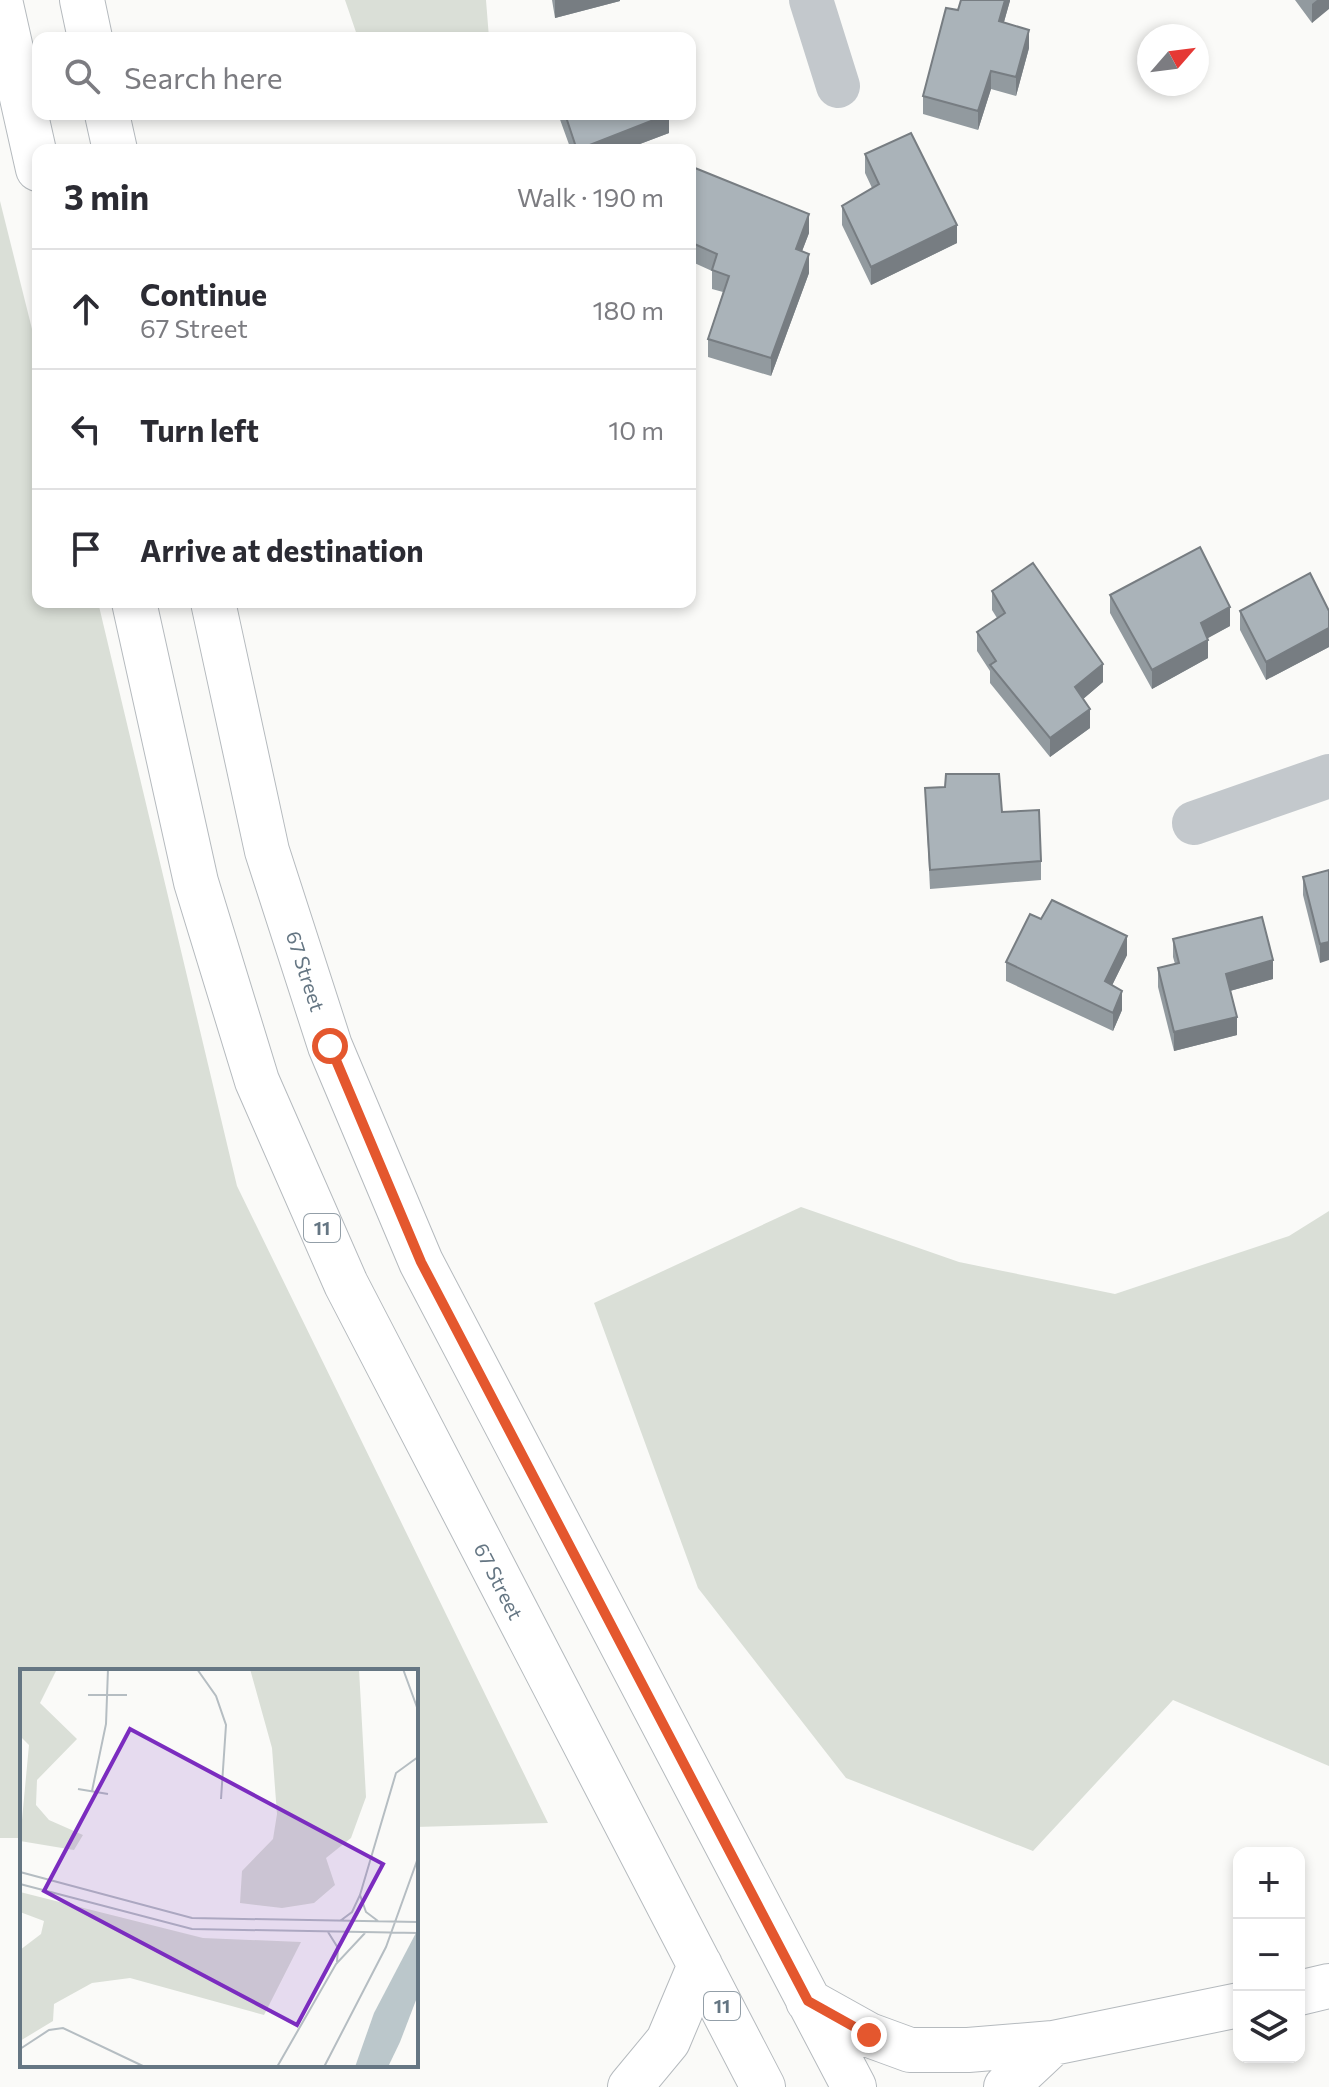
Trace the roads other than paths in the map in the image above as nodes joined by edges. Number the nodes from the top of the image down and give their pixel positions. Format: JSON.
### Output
{"nodes":[{"id":1,"x":0,"y":0,"type":"edge"},
{"id":2,"x":82,"y":0,"type":"edge"},
{"id":3,"x":811,"y":0,"type":"edge"},
{"id":4,"x":89,"y":32,"type":"edge"},
{"id":5,"x":838,"y":86,"type":"dead end"},
{"id":6,"x":108,"y":120,"type":"edge"},
{"id":7,"x":32,"y":144,"type":"edge"},
{"id":8,"x":114,"y":144,"type":"edge"},
{"id":9,"x":135,"y":608,"type":"edge"},
{"id":10,"x":214,"y":608,"type":"edge"},
{"id":11,"x":1329,"y":776,"type":"edge"},
{"id":12,"x":1194,"y":823,"type":"dead end"},
{"id":13,"x":700,"y":1965,"type":"junction"},
{"id":14,"x":1329,"y":1986,"type":"edge"},
{"id":15,"x":1305,"y":1992,"type":"edge"},
{"id":16,"x":808,"y":2001,"type":"junction"},
{"id":17,"x":1233,"y":2006,"type":"edge"},
{"id":18,"x":1053,"y":2043,"type":"junction"},
{"id":19,"x":630,"y":2087,"type":"edge"},
{"id":20,"x":763,"y":2087,"type":"edge"},
{"id":21,"x":854,"y":2087,"type":"edge"},
{"id":22,"x":1006,"y":2087,"type":"edge"}],
"edges":[{"from":1,"to":7,"type":"main road"},
{"from":2,"to":4,"type":"main road"},
{"from":3,"to":5,"type":"street"},
{"from":6,"to":8,"type":"main road"},
{"from":9,"to":13,"type":"main road","name":"67 Street","number":"11"},
{"from":10,"to":16,"type":"main road","name":"67 Street"},
{"from":11,"to":12,"type":"street"},
{"from":13,"to":19,"type":"main road"},
{"from":13,"to":20,"type":"main road","name":"67 Street","number":"11"},
{"from":14,"to":15,"type":"main road"},
{"from":16,"to":18,"type":"main road"},
{"from":16,"to":21,"type":"main road","name":"67 Street"},
{"from":17,"to":18,"type":"main road"},
{"from":18,"to":22,"type":"main road"}]}
